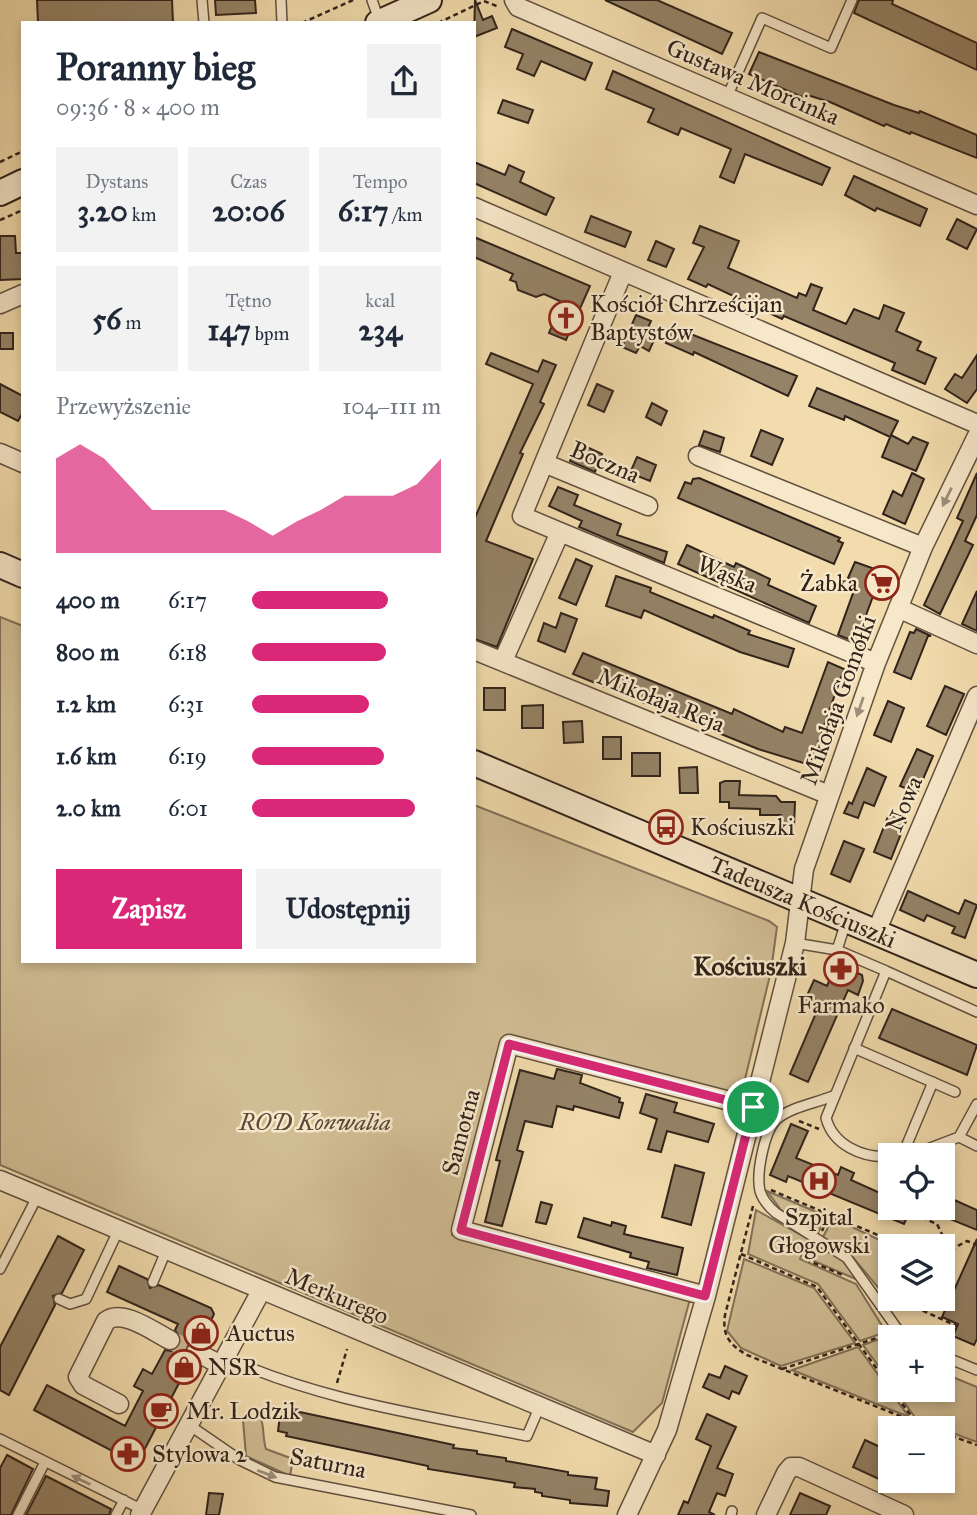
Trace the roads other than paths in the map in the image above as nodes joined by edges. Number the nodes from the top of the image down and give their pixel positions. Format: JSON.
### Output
{"nodes":[{"id":1,"x":202,"y":0,"type":"edge"},
{"id":2,"x":281,"y":0,"type":"edge"},
{"id":3,"x":372,"y":0,"type":"edge"},
{"id":4,"x":429,"y":0,"type":"edge"},
{"id":5,"x":852,"y":0,"type":"edge"},
{"id":6,"x":516,"y":3,"type":"edge"},
{"id":7,"x":204,"y":21,"type":"edge"},
{"id":8,"x":282,"y":21,"type":"edge"},
{"id":9,"x":379,"y":21,"type":"edge"},
{"id":10,"x":381,"y":21,"type":"edge"},
{"id":11,"x":727,"y":97,"type":"junction"},
{"id":12,"x":21,"y":184,"type":"edge"},
{"id":13,"x":0,"y":193,"type":"edge"},
{"id":14,"x":977,"y":205,"type":"edge"},
{"id":15,"x":476,"y":208,"type":"edge"},
{"id":16,"x":623,"y":272,"type":"junction"},
{"id":17,"x":21,"y":295,"type":"edge"},
{"id":18,"x":0,"y":304,"type":"edge"},
{"id":19,"x":977,"y":424,"type":"edge"},
{"id":20,"x":977,"y":436,"type":"edge"},
{"id":21,"x":0,"y":453,"type":"edge"},
{"id":22,"x":698,"y":456,"type":"dead end"},
{"id":23,"x":21,"y":462,"type":"edge"},
{"id":24,"x":544,"y":463,"type":"junction"},
{"id":25,"x":648,"y":506,"type":"dead end"},
{"id":26,"x":560,"y":532,"type":"junction"},
{"id":27,"x":923,"y":547,"type":"junction"},
{"id":28,"x":0,"y":565,"type":"edge"},
{"id":29,"x":21,"y":574,"type":"edge"},
{"id":30,"x":898,"y":608,"type":"junction"},
{"id":31,"x":977,"y":644,"type":"edge"},
{"id":32,"x":476,"y":651,"type":"edge"},
{"id":33,"x":503,"y":661,"type":"junction"},
{"id":34,"x":876,"y":663,"type":"junction"},
{"id":35,"x":977,"y":696,"type":"edge"},
{"id":36,"x":476,"y":765,"type":"edge"},
{"id":37,"x":829,"y":795,"type":"junction"},
{"id":38,"x":801,"y":901,"type":"junction"},
{"id":39,"x":847,"y":920,"type":"junction"},
{"id":40,"x":876,"y":932,"type":"junction"},
{"id":41,"x":795,"y":943,"type":"junction"},
{"id":42,"x":837,"y":950,"type":"junction"},
{"id":43,"x":886,"y":971,"type":"junction"},
{"id":44,"x":977,"y":975,"type":"edge"},
{"id":45,"x":977,"y":1012,"type":"edge"},
{"id":46,"x":854,"y":1048,"type":"junction"},
{"id":47,"x":933,"y":1082,"type":"junction"},
{"id":48,"x":955,"y":1092,"type":"dead end"},
{"id":49,"x":833,"y":1096,"type":"junction"},
{"id":50,"x":977,"y":1104,"type":"edge"},
{"id":51,"x":753,"y":1107,"type":"junction"},
{"id":52,"x":959,"y":1137,"type":"junction"},
{"id":53,"x":905,"y":1143,"type":"edge"},
{"id":54,"x":943,"y":1143,"type":"edge"},
{"id":55,"x":977,"y":1146,"type":"edge"},
{"id":56,"x":878,"y":1155,"type":"edge"},
{"id":57,"x":0,"y":1180,"type":"edge"},
{"id":58,"x":37,"y":1197,"type":"junction"},
{"id":59,"x":118,"y":1231,"type":"junction"},
{"id":60,"x":166,"y":1251,"type":"junction"},
{"id":61,"x":0,"y":1269,"type":"edge"},
{"id":62,"x":153,"y":1282,"type":"dead end"},
{"id":63,"x":261,"y":1291,"type":"junction"},
{"id":64,"x":705,"y":1296,"type":"junction"},
{"id":65,"x":58,"y":1299,"type":"dead end"},
{"id":66,"x":893,"y":1325,"type":"edge"},
{"id":67,"x":170,"y":1339,"type":"tunnel mouth"},
{"id":68,"x":196,"y":1352,"type":"tunnel mouth"},
{"id":69,"x":223,"y":1361,"type":"junction"},
{"id":70,"x":955,"y":1361,"type":"edge"},
{"id":71,"x":977,"y":1370,"type":"edge"},
{"id":72,"x":119,"y":1404,"type":"dead end"},
{"id":73,"x":539,"y":1408,"type":"junction"},
{"id":74,"x":189,"y":1425,"type":"junction"},
{"id":75,"x":0,"y":1439,"type":"edge"},
{"id":76,"x":656,"y":1455,"type":"junction"},
{"id":77,"x":45,"y":1462,"type":"junction"},
{"id":78,"x":124,"y":1500,"type":"junction"},
{"id":79,"x":141,"y":1512,"type":"edge"},
{"id":80,"x":18,"y":1515,"type":"edge"},
{"id":81,"x":116,"y":1515,"type":"edge"},
{"id":82,"x":471,"y":1515,"type":"edge"},
{"id":83,"x":627,"y":1515,"type":"edge"},
{"id":84,"x":766,"y":1515,"type":"edge"},
{"id":85,"x":904,"y":1515,"type":"edge"}],
"edges":[{"from":1,"to":7,"type":"lane"},
{"from":2,"to":8,"type":"lane"},
{"from":3,"to":9,"type":"lane"},
{"from":4,"to":10,"type":"street"},
{"from":5,"to":11,"type":"lane"},
{"from":6,"to":11,"type":"street","name":"Gustawa Morcinka"},
{"from":11,"to":14,"type":"street","name":"Gustawa Morcinka"},
{"from":12,"to":13,"type":"street"},
{"from":15,"to":16,"type":"street"},
{"from":16,"to":19,"type":"street"},
{"from":16,"to":24,"type":"street"},
{"from":17,"to":18,"type":"street"},
{"from":20,"to":27,"type":"street","name":"Mikołaja Gomółki","one_way":true},
{"from":21,"to":23,"type":"street"},
{"from":22,"to":27,"type":"street"},
{"from":24,"to":25,"type":"street","name":"Boczna"},
{"from":24,"to":26,"type":"street","name":"Wąska"},
{"from":26,"to":33,"type":"street"},
{"from":26,"to":34,"type":"street","name":"Wąska"},
{"from":27,"to":30,"type":"street","name":"Mikołaja Gomółki"},
{"from":28,"to":29,"type":"street"},
{"from":30,"to":31,"type":"street"},
{"from":30,"to":34,"type":"street","name":"Mikołaja Gomółki"},
{"from":32,"to":33,"type":"street","name":"Mikołaja Reja"},
{"from":33,"to":37,"type":"street","name":"Mikołaja Reja"},
{"from":34,"to":37,"type":"street","name":"Mikołaja Gomółki","one_way":true},
{"from":35,"to":40,"type":"street","name":"Nowa"},
{"from":36,"to":38,"type":"street","name":"Tadeusza Kościuszki"},
{"from":37,"to":38,"type":"street","name":"Mikołaja Gomółki"},
{"from":38,"to":39,"type":"street","name":"Tadeusza Kościuszki"},
{"from":38,"to":41,"type":"street","name":"Mikołaja Gomółki"},
{"from":39,"to":40,"type":"street","name":"Tadeusza Kościuszki"},
{"from":39,"to":42,"type":"lane"},
{"from":40,"to":44,"type":"street","name":"Tadeusza Kościuszki"},
{"from":41,"to":42,"type":"lane"},
{"from":41,"to":51,"type":"street","name":"Mikołaja Gomółki"},
{"from":42,"to":43,"type":"lane"},
{"from":43,"to":45,"type":"lane"},
{"from":43,"to":46,"type":"lane"},
{"from":46,"to":47,"type":"lane"},
{"from":46,"to":49,"type":"lane"},
{"from":47,"to":48,"type":"lane"},
{"from":47,"to":53,"type":"lane"},
{"from":49,"to":56,"type":"lane"},
{"from":49,"to":66,"type":"lane"},
{"from":50,"to":52,"type":"lane"},
{"from":51,"to":64,"type":"street","name":"Mikołaja Gomółki"},
{"from":51,"to":64,"type":"street","name":"Samotna"},
{"from":52,"to":54,"type":"lane"},
{"from":52,"to":55,"type":"lane"},
{"from":57,"to":58,"type":"street","name":"Merkurego"},
{"from":58,"to":59,"type":"street","name":"Merkurego"},
{"from":58,"to":61,"type":"lane"},
{"from":59,"to":60,"type":"street","name":"Merkurego"},
{"from":59,"to":65,"type":"lane"},
{"from":60,"to":62,"type":"lane"},
{"from":60,"to":63,"type":"street","name":"Merkurego"},
{"from":63,"to":69,"type":"street"},
{"from":63,"to":73,"type":"street","name":"Merkurego"},
{"from":64,"to":76,"type":"street","name":"Mikołaja Gomółki"},
{"from":67,"to":72,"type":"street"},
{"from":68,"to":69,"type":"street"},
{"from":69,"to":73,"type":"lane"},
{"from":69,"to":74,"type":"street"},
{"from":70,"to":71,"type":"lane"},
{"from":73,"to":76,"type":"street","name":"Merkurego"},
{"from":74,"to":79,"type":"street"},
{"from":74,"to":82,"type":"lane","name":"Saturna","one_way":true},
{"from":75,"to":77,"type":"lane"},
{"from":76,"to":83,"type":"street","name":"Mikołaja Gomółki"},
{"from":78,"to":77,"type":"lane","one_way":true},
{"from":77,"to":80,"type":"lane"},
{"from":78,"to":79,"type":"lane"},
{"from":78,"to":81,"type":"lane"},
{"from":84,"to":85,"type":"street"}]}
